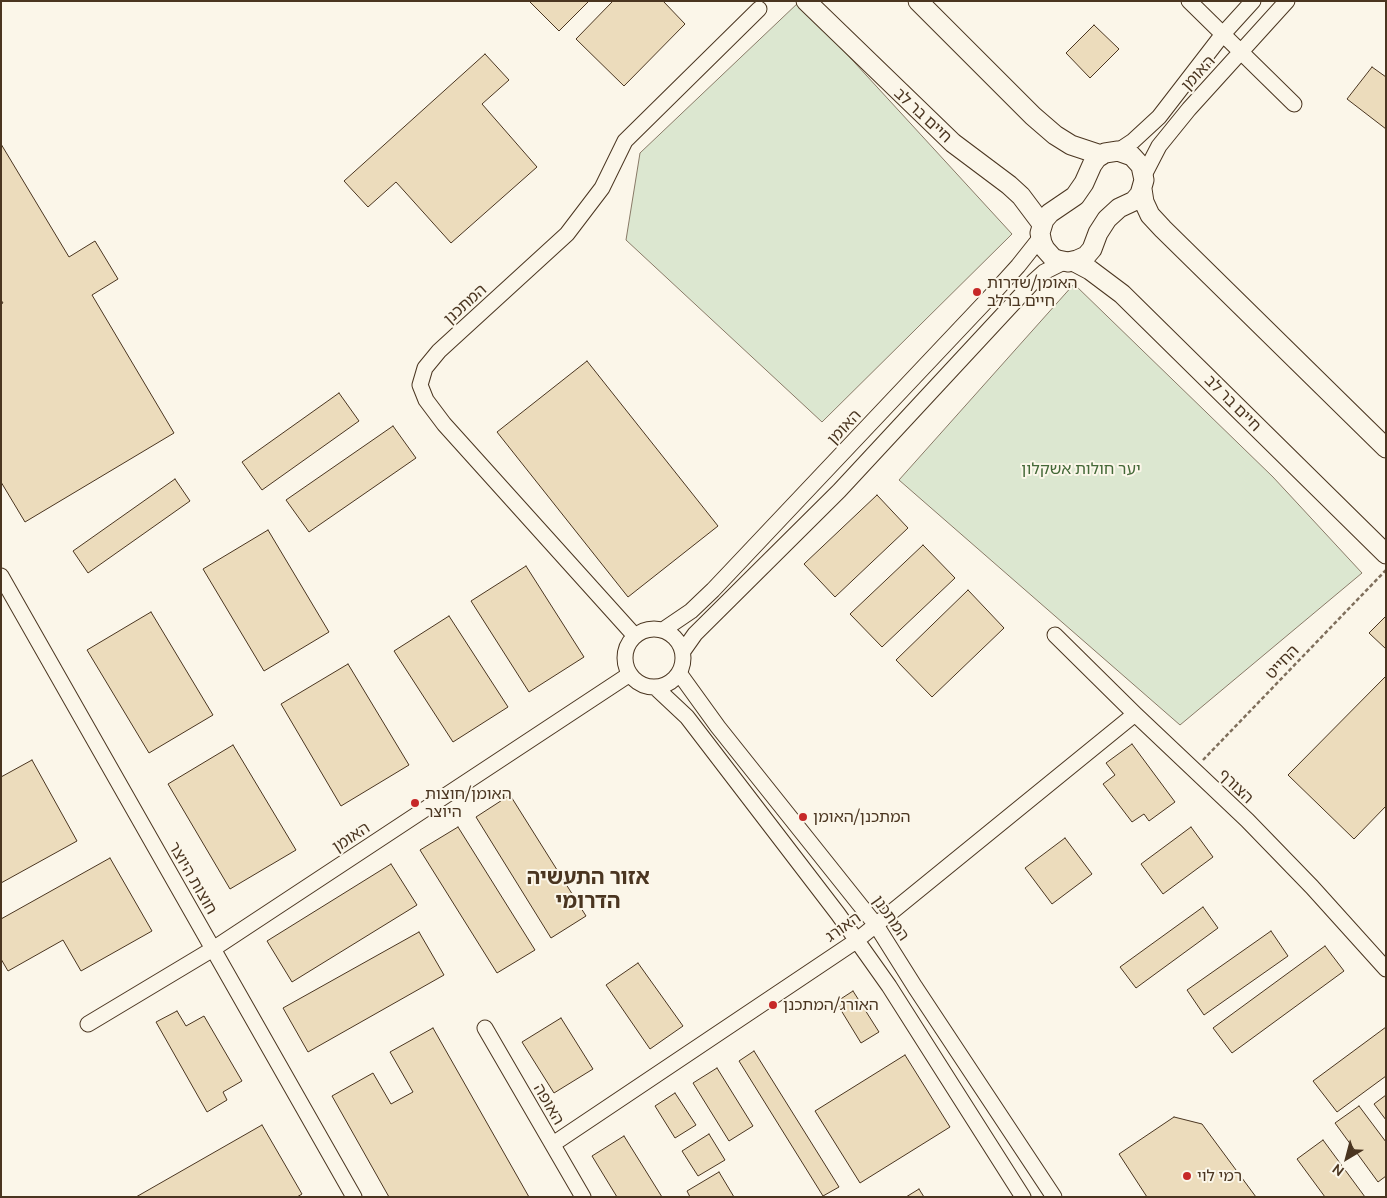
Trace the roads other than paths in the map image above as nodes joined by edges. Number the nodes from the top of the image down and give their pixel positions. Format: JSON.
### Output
{"nodes":[{"id":1,"x":806,"y":1,"type":"edge"},
{"id":2,"x":918,"y":1,"type":"edge"},
{"id":3,"x":1189,"y":1,"type":"edge"},
{"id":4,"x":1253,"y":1,"type":"edge"},
{"id":5,"x":1286,"y":1,"type":"edge"},
{"id":6,"x":759,"y":9,"type":"dead end"},
{"id":7,"x":1223,"y":34,"type":"junction"},
{"id":8,"x":1241,"y":52,"type":"junction"},
{"id":9,"x":1294,"y":104,"type":"dead end"},
{"id":10,"x":1110,"y":153,"type":"junction"},
{"id":11,"x":1143,"y":182,"type":"junction"},
{"id":12,"x":1041,"y":230,"type":"junction"},
{"id":13,"x":1068,"y":262,"type":"junction"},
{"id":14,"x":1386,"y":448,"type":"edge"},
{"id":15,"x":1386,"y":554,"type":"edge"},
{"id":16,"x":1,"y":576,"type":"edge"},
{"id":17,"x":663,"y":630,"type":"junction"},
{"id":18,"x":1055,"y":635,"type":"dead end"},
{"id":19,"x":635,"y":636,"type":"junction"},
{"id":20,"x":683,"y":651,"type":"junction"},
{"id":21,"x":679,"y":673,"type":"junction"},
{"id":22,"x":630,"y":674,"type":"junction"},
{"id":23,"x":654,"y":687,"type":"junction"},
{"id":24,"x":1135,"y":714,"type":"junction"},
{"id":25,"x":876,"y":925,"type":"junction"},
{"id":26,"x":856,"y":940,"type":"junction"},
{"id":27,"x":213,"y":949,"type":"junction"},
{"id":28,"x":1386,"y":969,"type":"edge"},
{"id":29,"x":88,"y":1024,"type":"dead end"},
{"id":30,"x":485,"y":1028,"type":"dead end"},
{"id":31,"x":553,"y":1144,"type":"junction"},
{"id":32,"x":354,"y":1197,"type":"edge"},
{"id":33,"x":583,"y":1197,"type":"edge"},
{"id":34,"x":1023,"y":1197,"type":"edge"},
{"id":35,"x":1054,"y":1197,"type":"edge"}],
"edges":[{"from":1,"to":12,"type":"main road","name":"חיים בר לב"},
{"from":2,"to":10,"type":"main road"},
{"from":3,"to":7,"type":"street"},
{"from":4,"to":7,"type":"street","name":"האומן"},
{"from":5,"to":8,"type":"street","name":"האומן"},
{"from":6,"to":19,"type":"street","name":"המתכנן"},
{"from":7,"to":8,"type":"street"},
{"from":7,"to":10,"type":"street","name":"האומן"},
{"from":8,"to":9,"type":"street"},
{"from":8,"to":11,"type":"street","name":"האומן"},
{"from":10,"to":11,"type":"main road"},
{"from":10,"to":12,"type":"main road"},
{"from":11,"to":13,"type":"main road"},
{"from":11,"to":14,"type":"main road"},
{"from":12,"to":13,"type":"main road","name":"חיים בר לב"},
{"from":12,"to":17,"type":"street","name":"האומן"},
{"from":13,"to":15,"type":"main road","name":"חיים בר לב"},
{"from":13,"to":20,"type":"street"},
{"from":16,"to":27,"type":"street","name":"חוצות היוצר"},
{"from":17,"to":19,"type":"street"},
{"from":17,"to":20,"type":"street"},
{"from":18,"to":24,"type":"street","name":"הצורף"},
{"from":19,"to":22,"type":"street"},
{"from":20,"to":21,"type":"street"},
{"from":21,"to":23,"type":"street"},
{"from":21,"to":25,"type":"street","name":"המתכנן"},
{"from":22,"to":23,"type":"street"},
{"from":22,"to":27,"type":"street","name":"האומן"},
{"from":23,"to":26,"type":"street"},
{"from":24,"to":25,"type":"street","name":"האורג"},
{"from":24,"to":28,"type":"street","name":"הצורף"},
{"from":25,"to":26,"type":"street","name":"האורג"},
{"from":25,"to":35,"type":"street","name":"המתכנן"},
{"from":26,"to":31,"type":"street","name":"האורג"},
{"from":26,"to":34,"type":"street"},
{"from":27,"to":29,"type":"street","name":"האומן"},
{"from":27,"to":32,"type":"street","name":"חוצות היוצר"},
{"from":30,"to":31,"type":"street","name":"האופה"},
{"from":31,"to":33,"type":"street","name":"האופה"}]}
